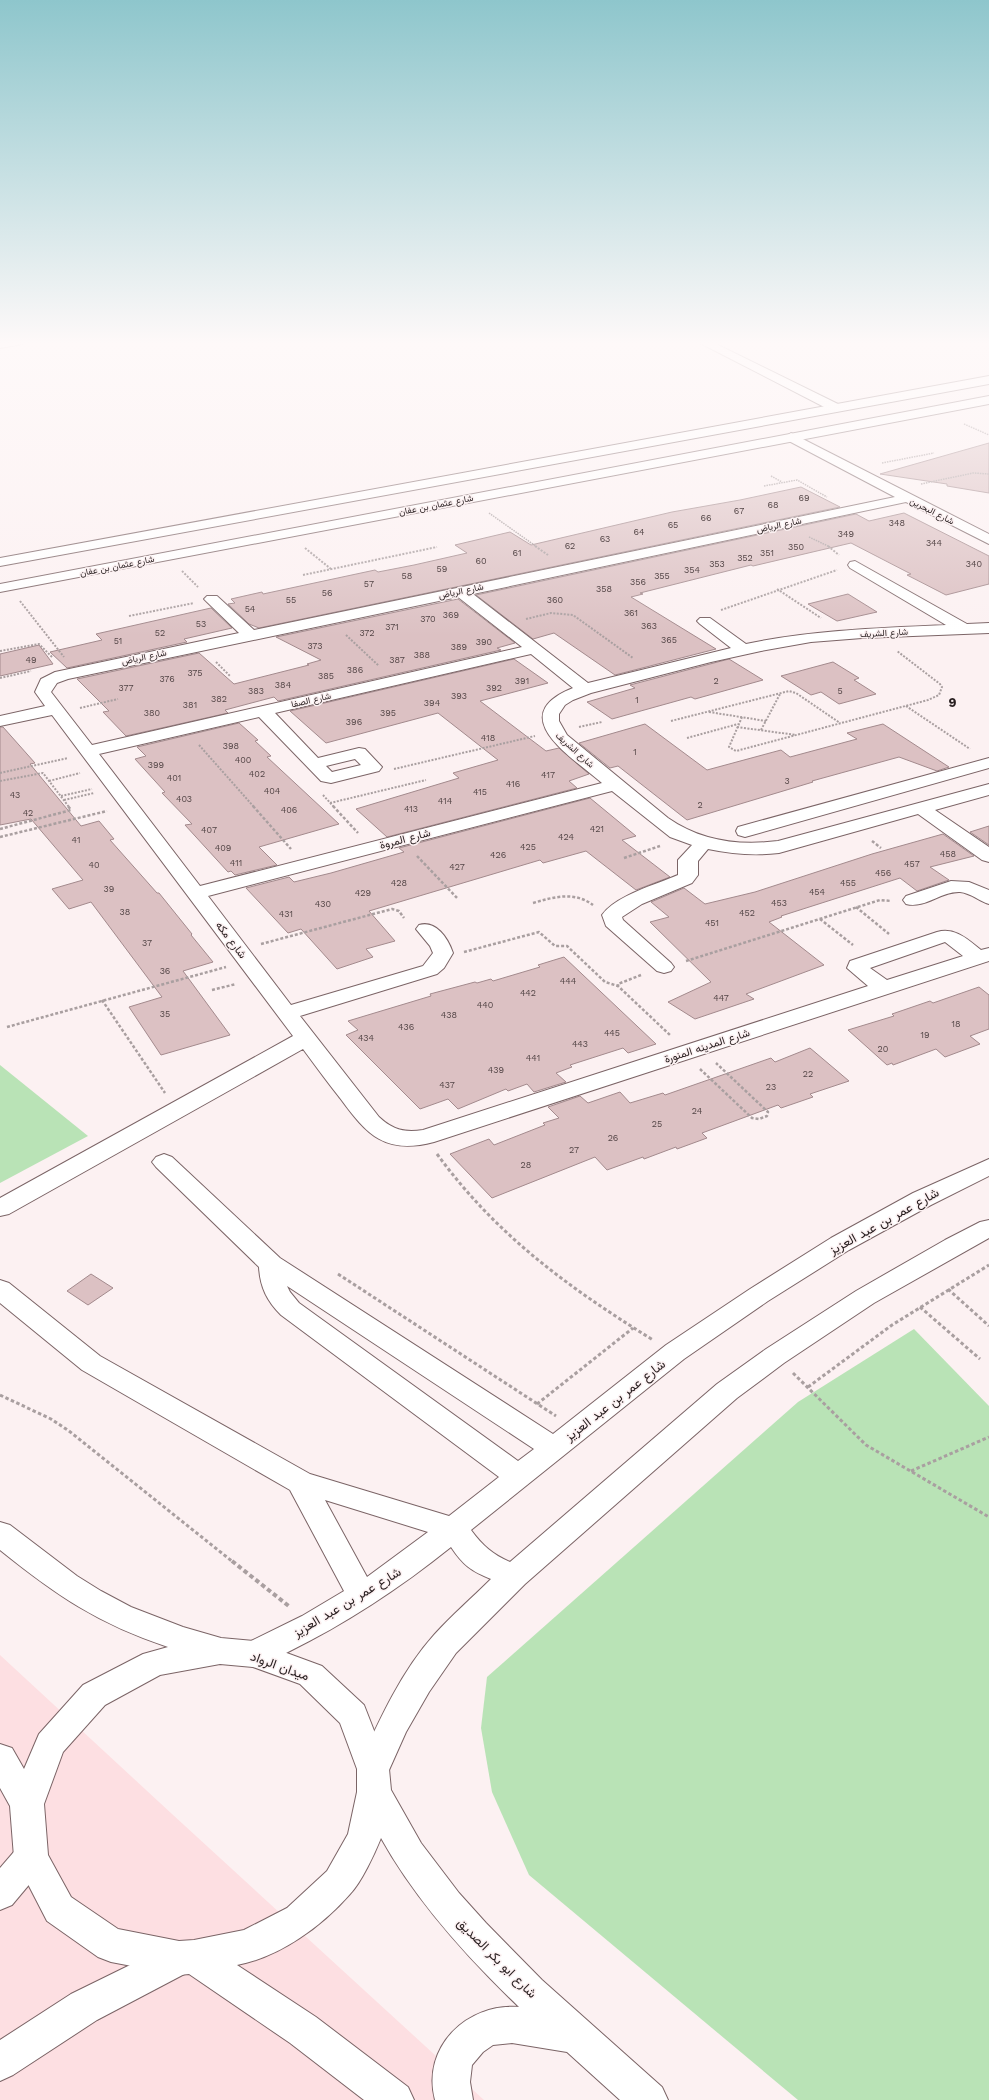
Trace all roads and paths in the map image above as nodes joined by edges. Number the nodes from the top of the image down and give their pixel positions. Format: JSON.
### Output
{"nodes":[{"id":1,"x":662,"y":440,"type":"edge"},
{"id":2,"x":775,"y":440,"type":"edge"},
{"id":3,"x":797,"y":440,"type":"edge"},
{"id":4,"x":934,"y":453,"type":"dead end"},
{"id":5,"x":852,"y":469,"type":"junction"},
{"id":6,"x":989,"y":474,"type":"edge"},
{"id":7,"x":771,"y":476,"type":"dead end"},
{"id":8,"x":782,"y":482,"type":"junction"},
{"id":9,"x":764,"y":486,"type":"dead end"},
{"id":10,"x":892,"y":490,"type":"junction"},
{"id":11,"x":831,"y":498,"type":"dead end"},
{"id":12,"x":908,"y":498,"type":"junction"},
{"id":13,"x":469,"y":499,"type":"junction"},
{"id":14,"x":787,"y":524,"type":"junction"},
{"id":15,"x":287,"y":533,"type":"junction"},
{"id":16,"x":989,"y":540,"type":"edge"},
{"id":17,"x":437,"y":548,"type":"dead end"},
{"id":18,"x":166,"y":556,"type":"junction"},
{"id":19,"x":0,"y":562,"type":"edge"},
{"id":20,"x":855,"y":565,"type":"junction"},
{"id":21,"x":331,"y":569,"type":"junction"},
{"id":22,"x":568,"y":569,"type":"junction"},
{"id":23,"x":303,"y":575,"type":"dead end"},
{"id":24,"x":4,"y":587,"type":"edge"},
{"id":25,"x":777,"y":589,"type":"junction"},
{"id":26,"x":460,"y":591,"type":"junction"},
{"id":27,"x":212,"y":599,"type":"junction"},
{"id":28,"x":129,"y":616,"type":"dead end"},
{"id":29,"x":328,"y":619,"type":"junction"},
{"id":30,"x":705,"y":621,"type":"joint"},
{"id":31,"x":502,"y":624,"type":"junction"},
{"id":32,"x":989,"y":628,"type":"edge"},
{"id":33,"x":965,"y":630,"type":"junction"},
{"id":34,"x":874,"y":634,"type":"junction"},
{"id":35,"x":250,"y":635,"type":"junction"},
{"id":36,"x":846,"y":635,"type":"junction"},
{"id":37,"x":534,"y":649,"type":"junction"},
{"id":38,"x":744,"y":650,"type":"junction"},
{"id":39,"x":0,"y":651,"type":"edge"},
{"id":40,"x":57,"y":663,"type":"dead end"},
{"id":41,"x":34,"y":670,"type":"dead end"},
{"id":42,"x":76,"y":672,"type":"junction"},
{"id":43,"x":653,"y":672,"type":"junction"},
{"id":44,"x":0,"y":678,"type":"edge"},
{"id":45,"x":396,"y":681,"type":"junction"},
{"id":46,"x":585,"y":689,"type":"junction"},
{"id":47,"x":781,"y":693,"type":"junction"},
{"id":48,"x":118,"y":699,"type":"dead end"},
{"id":49,"x":906,"y":706,"type":"junction"},
{"id":50,"x":56,"y":711,"type":"junction"},
{"id":51,"x":263,"y":711,"type":"junction"},
{"id":52,"x":708,"y":712,"type":"junction"},
{"id":53,"x":742,"y":717,"type":"junction"},
{"id":54,"x":766,"y":720,"type":"junction"},
{"id":55,"x":0,"y":721,"type":"edge"},
{"id":56,"x":671,"y":721,"type":"dead end"},
{"id":57,"x":840,"y":724,"type":"junction"},
{"id":58,"x":738,"y":725,"type":"junction"},
{"id":59,"x":761,"y":730,"type":"junction"},
{"id":60,"x":554,"y":732,"type":"junction"},
{"id":61,"x":799,"y":735,"type":"junction"},
{"id":62,"x":687,"y":738,"type":"dead end"},
{"id":63,"x":198,"y":744,"type":"dead end"},
{"id":64,"x":92,"y":757,"type":"junction"},
{"id":65,"x":983,"y":758,"type":"edge"},
{"id":66,"x":314,"y":764,"type":"junction"},
{"id":67,"x":374,"y":767,"type":"junction"},
{"id":68,"x":0,"y":773,"type":"edge"},
{"id":69,"x":327,"y":777,"type":"junction"},
{"id":70,"x":426,"y":780,"type":"dead end"},
{"id":71,"x":0,"y":781,"type":"edge"},
{"id":72,"x":49,"y":781,"type":"junction"},
{"id":73,"x":615,"y":785,"type":"junction"},
{"id":74,"x":113,"y":786,"type":"junction"},
{"id":75,"x":989,"y":789,"type":"edge"},
{"id":76,"x":61,"y":796,"type":"junction"},
{"id":77,"x":64,"y":800,"type":"junction"},
{"id":78,"x":330,"y":803,"type":"junction"},
{"id":79,"x":128,"y":806,"type":"junction"},
{"id":80,"x":921,"y":808,"type":"junction"},
{"id":81,"x":0,"y":829,"type":"edge"},
{"id":82,"x":745,"y":831,"type":"dead end"},
{"id":83,"x":0,"y":837,"type":"edge"},
{"id":84,"x":402,"y":839,"type":"junction"},
{"id":85,"x":696,"y":840,"type":"junction"},
{"id":86,"x":372,"y":848,"type":"junction"},
{"id":87,"x":989,"y":856,"type":"edge"},
{"id":88,"x":624,"y":858,"type":"dead end"},
{"id":89,"x":304,"y":865,"type":"junction"},
{"id":90,"x":195,"y":893,"type":"junction"},
{"id":91,"x":989,"y":898,"type":"edge"},
{"id":92,"x":458,"y":899,"type":"dead end"},
{"id":93,"x":905,"y":902,"type":"joint"},
{"id":94,"x":533,"y":903,"type":"dead end"},
{"id":95,"x":855,"y":907,"type":"junction"},
{"id":96,"x":404,"y":918,"type":"dead end"},
{"id":97,"x":819,"y":918,"type":"junction"},
{"id":98,"x":613,"y":922,"type":"junction"},
{"id":99,"x":426,"y":929,"type":"dead end"},
{"id":100,"x":907,"y":948,"type":"junction"},
{"id":101,"x":243,"y":956,"type":"junction"},
{"id":102,"x":984,"y":956,"type":"edge"},
{"id":103,"x":442,"y":958,"type":"junction"},
{"id":104,"x":871,"y":960,"type":"junction"},
{"id":105,"x":664,"y":967,"type":"junction"},
{"id":106,"x":618,"y":986,"type":"junction"},
{"id":107,"x":884,"y":988,"type":"junction"},
{"id":108,"x":102,"y":1000,"type":"junction"},
{"id":109,"x":288,"y":1013,"type":"junction"},
{"id":110,"x":7,"y":1026,"type":"dead end"},
{"id":111,"x":306,"y":1038,"type":"junction"},
{"id":112,"x":690,"y":1051,"type":"junction"},
{"id":113,"x":165,"y":1093,"type":"dead end"},
{"id":114,"x":426,"y":1137,"type":"junction"},
{"id":115,"x":164,"y":1162,"type":"dead end"},
{"id":116,"x":989,"y":1166,"type":"edge"},
{"id":117,"x":0,"y":1208,"type":"edge"},
{"id":118,"x":989,"y":1228,"type":"edge"},
{"id":119,"x":271,"y":1264,"type":"junction"},
{"id":120,"x":989,"y":1266,"type":"edge"},
{"id":121,"x":338,"y":1274,"type":"dead end"},
{"id":122,"x":0,"y":1289,"type":"edge"},
{"id":123,"x":948,"y":1289,"type":"junction"},
{"id":124,"x":920,"y":1306,"type":"junction"},
{"id":125,"x":989,"y":1326,"type":"edge"},
{"id":126,"x":633,"y":1328,"type":"junction"},
{"id":127,"x":675,"y":1352,"type":"junction"},
{"id":128,"x":776,"y":1356,"type":"junction"},
{"id":129,"x":980,"y":1360,"type":"dead end"},
{"id":130,"x":808,"y":1387,"type":"junction"},
{"id":131,"x":0,"y":1395,"type":"edge"},
{"id":132,"x":537,"y":1404,"type":"junction"},
{"id":133,"x":578,"y":1430,"type":"junction"},
{"id":134,"x":989,"y":1438,"type":"edge"},
{"id":135,"x":554,"y":1448,"type":"junction"},
{"id":136,"x":911,"y":1471,"type":"junction"},
{"id":137,"x":518,"y":1476,"type":"junction"},
{"id":138,"x":300,"y":1482,"type":"junction"},
{"id":139,"x":989,"y":1517,"type":"edge"},
{"id":140,"x":454,"y":1529,"type":"junction"},
{"id":141,"x":0,"y":1533,"type":"edge"},
{"id":142,"x":514,"y":1576,"type":"junction"},
{"id":143,"x":362,"y":1596,"type":"junction"},
{"id":144,"x":312,"y":1625,"type":"junction"},
{"id":145,"x":220,"y":1651,"type":"junction"},
{"id":146,"x":254,"y":1654,"type":"junction"},
{"id":147,"x":0,"y":1758,"type":"edge"},
{"id":148,"x":374,"y":1781,"type":"junction"},
{"id":149,"x":27,"y":1804,"type":"junction"},
{"id":150,"x":31,"y":1857,"type":"junction"},
{"id":151,"x":0,"y":1894,"type":"edge"},
{"id":152,"x":186,"y":1958,"type":"junction"},
{"id":153,"x":575,"y":2036,"type":"junction"},
{"id":154,"x":0,"y":2062,"type":"edge"},
{"id":155,"x":395,"y":2100,"type":"edge"},
{"id":156,"x":454,"y":2100,"type":"edge"},
{"id":157,"x":650,"y":2100,"type":"edge"}],
"edges":[{"from":1,"to":19,"type":"street"},
{"from":2,"to":13,"type":"street","name":"شارع عثمان بن عفان"},
{"from":3,"to":5,"type":"street","name":"شارع البحرين"},
{"from":4,"to":5,"type":"path"},
{"from":5,"to":10,"type":"street","name":"شارع البحرين"},
{"from":6,"to":10,"type":"path"},
{"from":7,"to":8,"type":"path"},
{"from":8,"to":9,"type":"path"},
{"from":8,"to":11,"type":"path"},
{"from":10,"to":12,"type":"street","name":"شارع البحرين"},
{"from":12,"to":14,"type":"street","name":"شارع الرياض"},
{"from":12,"to":16,"type":"street","name":"شارع البحرين"},
{"from":13,"to":15,"type":"street","name":"شارع عثمان بن عفان"},
{"from":13,"to":22,"type":"path"},
{"from":14,"to":20,"type":"path"},
{"from":14,"to":22,"type":"street","name":"شارع الرياض"},
{"from":15,"to":18,"type":"street","name":"شارع عثمان بن عفان"},
{"from":15,"to":21,"type":"path"},
{"from":17,"to":21,"type":"path"},
{"from":18,"to":24,"type":"street","name":"شارع عثمان بن عفان"},
{"from":18,"to":27,"type":"path"},
{"from":20,"to":25,"type":"path"},
{"from":20,"to":33,"type":"street"},
{"from":21,"to":23,"type":"path"},
{"from":22,"to":26,"type":"street","name":"شارع الرياض"},
{"from":24,"to":42,"type":"path"},
{"from":25,"to":30,"type":"path"},
{"from":25,"to":36,"type":"path"},
{"from":26,"to":29,"type":"street","name":"شارع الرياض"},
{"from":26,"to":31,"type":"street"},
{"from":27,"to":28,"type":"path"},
{"from":27,"to":35,"type":"street"},
{"from":29,"to":35,"type":"street","name":"شارع الرياض"},
{"from":29,"to":45,"type":"path"},
{"from":30,"to":38,"type":"street"},
{"from":31,"to":37,"type":"street"},
{"from":31,"to":43,"type":"path"},
{"from":32,"to":33,"type":"street","name":"شارع الشريف"},
{"from":33,"to":34,"type":"street","name":"شارع الشريف"},
{"from":34,"to":36,"type":"street","name":"شارع الشريف"},
{"from":34,"to":49,"type":"path"},
{"from":35,"to":42,"type":"street","name":"شارع الرياض"},
{"from":36,"to":38,"type":"street","name":"شارع الشريف"},
{"from":37,"to":45,"type":"street","name":"شارع الصفا"},
{"from":37,"to":46,"type":"street"},
{"from":38,"to":43,"type":"street","name":"شارع الشريف"},
{"from":39,"to":40,"type":"path"},
{"from":41,"to":44,"type":"path"},
{"from":42,"to":50,"type":"street","name":"شارع الرياض"},
{"from":43,"to":46,"type":"street","name":"شارع الشريف"},
{"from":45,"to":51,"type":"street","name":"شارع الصفا"},
{"from":46,"to":60,"type":"street","name":"شارع الشريف"},
{"from":47,"to":52,"type":"path"},
{"from":47,"to":54,"type":"path"},
{"from":47,"to":57,"type":"path"},
{"from":48,"to":50,"type":"path"},
{"from":49,"to":57,"type":"path"},
{"from":49,"to":65,"type":"path"},
{"from":50,"to":55,"type":"street"},
{"from":50,"to":64,"type":"street","name":"شارع مكه"},
{"from":51,"to":64,"type":"street","name":"شارع الصفا"},
{"from":51,"to":66,"type":"street"},
{"from":52,"to":53,"type":"path"},
{"from":52,"to":56,"type":"path"},
{"from":53,"to":54,"type":"path"},
{"from":53,"to":58,"type":"path"},
{"from":54,"to":59,"type":"path"},
{"from":57,"to":61,"type":"path"},
{"from":58,"to":59,"type":"path"},
{"from":58,"to":61,"type":"path"},
{"from":58,"to":62,"type":"path"},
{"from":59,"to":61,"type":"path"},
{"from":60,"to":67,"type":"path"},
{"from":60,"to":73,"type":"street","name":"شارع الشريف"},
{"from":63,"to":89,"type":"path"},
{"from":64,"to":68,"type":"path"},
{"from":64,"to":72,"type":"path"},
{"from":64,"to":74,"type":"street","name":"شارع مكه"},
{"from":65,"to":82,"type":"street"},
{"from":66,"to":67,"type":"street"},
{"from":66,"to":69,"type":"street"},
{"from":67,"to":69,"type":"street"},
{"from":69,"to":78,"type":"path"},
{"from":70,"to":78,"type":"path"},
{"from":71,"to":72,"type":"path"},
{"from":72,"to":76,"type":"path"},
{"from":73,"to":84,"type":"street","name":"شارع المروة"},
{"from":73,"to":85,"type":"street","name":"شارع الشريف"},
{"from":74,"to":76,"type":"path"},
{"from":74,"to":77,"type":"path"},
{"from":74,"to":79,"type":"street","name":"شارع مكه"},
{"from":75,"to":80,"type":"street","name":"شارع الشريف"},
{"from":76,"to":77,"type":"path"},
{"from":77,"to":81,"type":"path"},
{"from":78,"to":86,"type":"path"},
{"from":79,"to":83,"type":"path"},
{"from":79,"to":90,"type":"street","name":"شارع مكه"},
{"from":80,"to":85,"type":"street","name":"شارع الشريف"},
{"from":80,"to":87,"type":"street"},
{"from":84,"to":86,"type":"street","name":"شارع المروة"},
{"from":84,"to":92,"type":"path"},
{"from":85,"to":88,"type":"path"},
{"from":85,"to":98,"type":"street"},
{"from":86,"to":89,"type":"street","name":"شارع المروة"},
{"from":89,"to":90,"type":"street","name":"شارع المروة"},
{"from":90,"to":101,"type":"street","name":"شارع مكه"},
{"from":91,"to":93,"type":"street"},
{"from":93,"to":95,"type":"path"},
{"from":94,"to":98,"type":"path"},
{"from":95,"to":97,"type":"path"},
{"from":95,"to":100,"type":"path"},
{"from":96,"to":101,"type":"path"},
{"from":97,"to":104,"type":"path"},
{"from":97,"to":105,"type":"path"},
{"from":98,"to":105,"type":"street"},
{"from":99,"to":103,"type":"street"},
{"from":100,"to":102,"type":"street"},
{"from":100,"to":104,"type":"street"},
{"from":101,"to":108,"type":"path"},
{"from":101,"to":109,"type":"street","name":"شارع مكه"},
{"from":102,"to":107,"type":"street","name":"شارع المدينه المنورة"},
{"from":103,"to":106,"type":"path"},
{"from":103,"to":109,"type":"street"},
{"from":104,"to":107,"type":"street"},
{"from":105,"to":106,"type":"path"},
{"from":106,"to":112,"type":"path"},
{"from":107,"to":112,"type":"street","name":"شارع المدينه المنورة"},
{"from":108,"to":110,"type":"path"},
{"from":108,"to":113,"type":"path"},
{"from":109,"to":111,"type":"street","name":"شارع مكه"},
{"from":111,"to":114,"type":"street","name":"شارع مكه"},
{"from":111,"to":117,"type":"street"},
{"from":112,"to":112,"type":"path"},
{"from":112,"to":114,"type":"street","name":"شارع المدينه المنورة"},
{"from":114,"to":126,"type":"path"},
{"from":115,"to":119,"type":"street"},
{"from":116,"to":127,"type":"street","name":"شارع عمر بن عبد العزيز"},
{"from":118,"to":128,"type":"street"},
{"from":119,"to":135,"type":"street"},
{"from":119,"to":137,"type":"street"},
{"from":120,"to":123,"type":"path"},
{"from":121,"to":132,"type":"path"},
{"from":122,"to":138,"type":"street"},
{"from":123,"to":124,"type":"path"},
{"from":123,"to":125,"type":"path"},
{"from":124,"to":129,"type":"path"},
{"from":124,"to":130,"type":"path"},
{"from":126,"to":127,"type":"path"},
{"from":126,"to":132,"type":"path"},
{"from":127,"to":133,"type":"street","name":"شارع عمر بن عبد العزيز"},
{"from":128,"to":130,"type":"path"},
{"from":128,"to":142,"type":"street"},
{"from":130,"to":136,"type":"path"},
{"from":131,"to":144,"type":"path"},
{"from":132,"to":133,"type":"path"},
{"from":133,"to":135,"type":"street","name":"شارع عمر بن عبد العزيز"},
{"from":134,"to":136,"type":"path"},
{"from":135,"to":137,"type":"street","name":"شارع عمر بن عبد العزيز"},
{"from":136,"to":139,"type":"path"},
{"from":137,"to":140,"type":"street","name":"شارع عمر بن عبد العزيز"},
{"from":138,"to":140,"type":"street"},
{"from":138,"to":143,"type":"street"},
{"from":140,"to":142,"type":"street"},
{"from":140,"to":143,"type":"street","name":"شارع عمر بن عبد العزيز"},
{"from":141,"to":145,"type":"street"},
{"from":142,"to":148,"type":"street"},
{"from":143,"to":144,"type":"street","name":"شارع عمر بن عبد العزيز"},
{"from":144,"to":146,"type":"street","name":"شارع عمر بن عبد العزيز"},
{"from":145,"to":146,"type":"street","name":"ميدان الرواد"},
{"from":145,"to":149,"type":"street","name":"ميدان الرواد"},
{"from":146,"to":148,"type":"street","name":"ميدان الرواد"},
{"from":147,"to":149,"type":"street"},
{"from":148,"to":152,"type":"street","name":"ميدان الرواد"},
{"from":148,"to":153,"type":"street","name":"شارع ابو بكر الصديق"},
{"from":149,"to":150,"type":"street","name":"ميدان الرواد"},
{"from":150,"to":151,"type":"street"},
{"from":150,"to":152,"type":"street","name":"ميدان الرواد"},
{"from":152,"to":154,"type":"street"},
{"from":152,"to":155,"type":"street"},
{"from":153,"to":156,"type":"street"},
{"from":153,"to":157,"type":"street","name":"شارع ابو بكر الصديق"}]}
